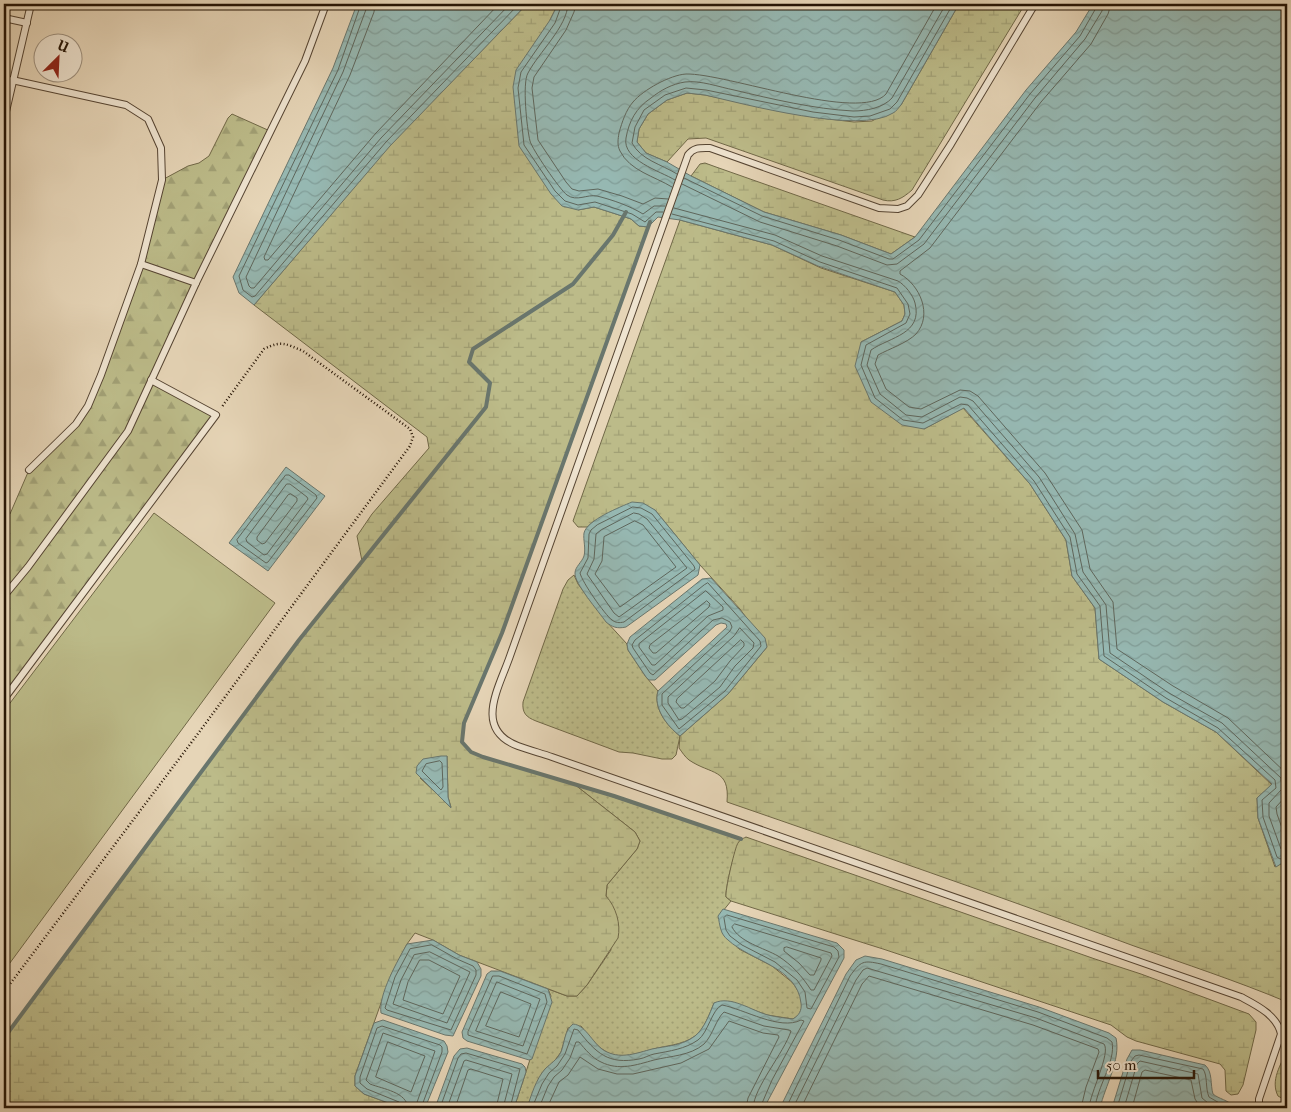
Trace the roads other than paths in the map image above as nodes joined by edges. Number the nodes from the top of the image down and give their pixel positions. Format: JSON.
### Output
{"nodes":[{"id":1,"x":32,"y":4,"type":"edge"},
{"id":2,"x":326,"y":4,"type":"edge"},
{"id":3,"x":1035,"y":4,"type":"edge"},
{"id":4,"x":4,"y":18,"type":"edge"},
{"id":5,"x":28,"y":23,"type":"junction"},
{"id":6,"x":12,"y":80,"type":"junction"},
{"id":7,"x":4,"y":120,"type":"edge"},
{"id":8,"x":141,"y":264,"type":"junction"},
{"id":9,"x":196,"y":283,"type":"junction"},
{"id":10,"x":151,"y":380,"type":"junction"},
{"id":11,"x":29,"y":470,"type":"dead end"},
{"id":12,"x":4,"y":596,"type":"edge"},
{"id":13,"x":4,"y":699,"type":"edge"},
{"id":14,"x":1263,"y":1108,"type":"edge"}],
"edges":[{"from":1,"to":5,"type":"lane"},
{"from":2,"to":9,"type":"lane"},
{"from":3,"to":14,"type":"lane"},
{"from":4,"to":5,"type":"lane"},
{"from":5,"to":6,"type":"lane"},
{"from":6,"to":7,"type":"lane"},
{"from":6,"to":8,"type":"lane"},
{"from":8,"to":9,"type":"lane"},
{"from":8,"to":11,"type":"lane"},
{"from":9,"to":10,"type":"lane"},
{"from":10,"to":12,"type":"lane"},
{"from":10,"to":13,"type":"lane"}]}
